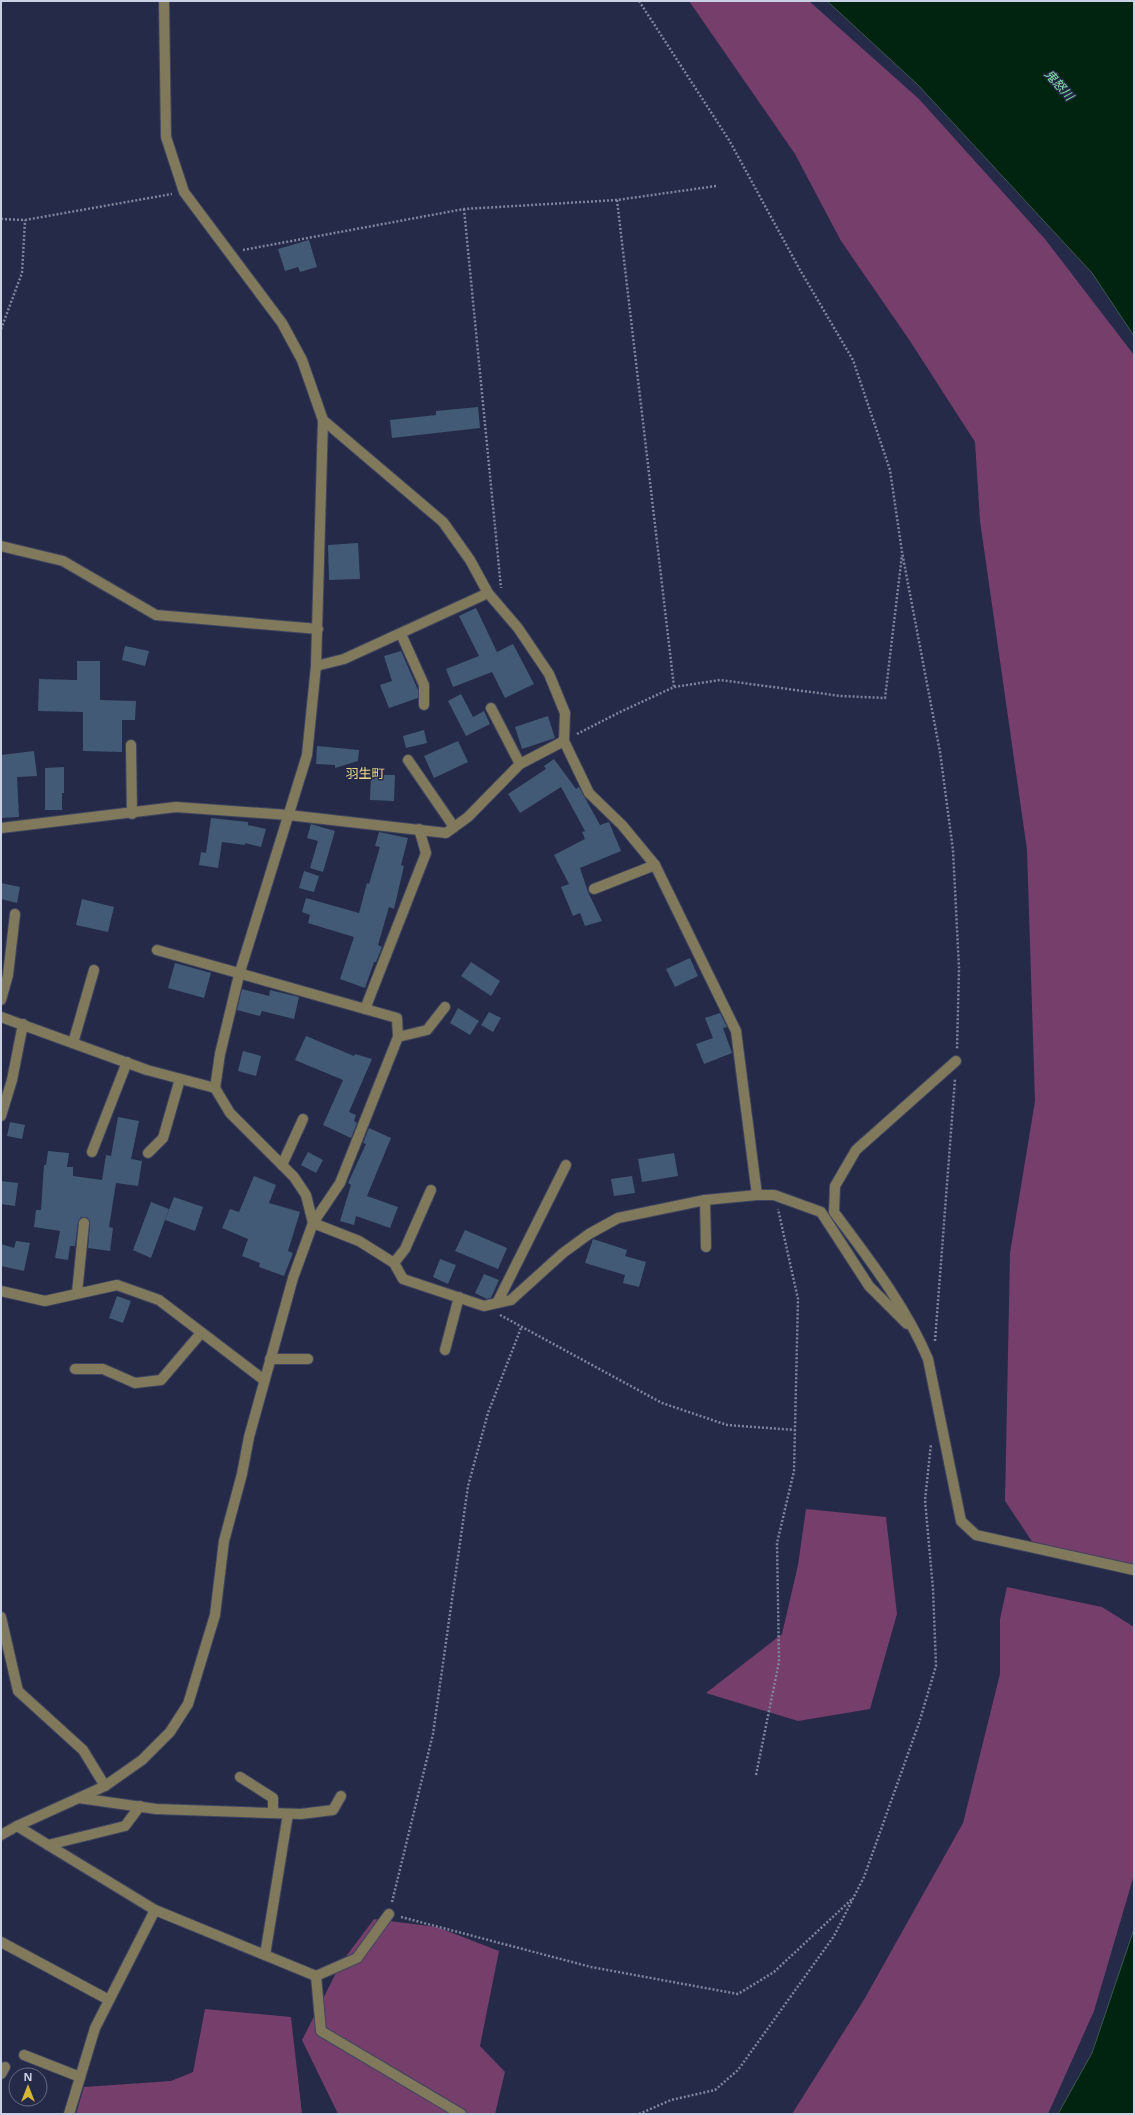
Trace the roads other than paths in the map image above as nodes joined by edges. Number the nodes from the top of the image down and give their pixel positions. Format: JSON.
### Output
{"nodes":[{"id":1,"x":164,"y":1,"type":"edge"},
{"id":2,"x":324,"y":420,"type":"junction"},
{"id":3,"x":1,"y":546,"type":"edge"},
{"id":4,"x":488,"y":593,"type":"junction"},
{"id":5,"x":318,"y":629,"type":"junction"},
{"id":6,"x":400,"y":634,"type":"junction"},
{"id":7,"x":316,"y":666,"type":"junction"},
{"id":8,"x":424,"y":705,"type":"dead end"},
{"id":9,"x":491,"y":708,"type":"dead end"},
{"id":10,"x":564,"y":741,"type":"junction"},
{"id":11,"x":131,"y":745,"type":"dead end"},
{"id":12,"x":408,"y":760,"type":"dead end"},
{"id":13,"x":520,"y":764,"type":"junction"},
{"id":14,"x":132,"y":814,"type":"junction"},
{"id":15,"x":288,"y":815,"type":"junction"},
{"id":16,"x":454,"y":827,"type":"junction"},
{"id":17,"x":1,"y":828,"type":"edge"},
{"id":18,"x":419,"y":830,"type":"junction"},
{"id":19,"x":655,"y":865,"type":"junction"},
{"id":20,"x":594,"y":889,"type":"dead end"},
{"id":21,"x":15,"y":914,"type":"dead end"},
{"id":22,"x":157,"y":950,"type":"dead end"},
{"id":23,"x":94,"y":970,"type":"dead end"},
{"id":24,"x":239,"y":975,"type":"junction"},
{"id":25,"x":1,"y":1000,"type":"edge"},
{"id":26,"x":445,"y":1007,"type":"dead end"},
{"id":27,"x":365,"y":1009,"type":"junction"},
{"id":28,"x":1,"y":1017,"type":"edge"},
{"id":29,"x":23,"y":1024,"type":"junction"},
{"id":30,"x":398,"y":1037,"type":"junction"},
{"id":31,"x":73,"y":1042,"type":"junction"},
{"id":32,"x":956,"y":1061,"type":"road end"},
{"id":33,"x":127,"y":1062,"type":"junction"},
{"id":34,"x":180,"y":1079,"type":"junction"},
{"id":35,"x":215,"y":1088,"type":"junction"},
{"id":36,"x":1,"y":1116,"type":"edge"},
{"id":37,"x":303,"y":1119,"type":"dead end"},
{"id":38,"x":92,"y":1152,"type":"dead end"},
{"id":39,"x":148,"y":1153,"type":"dead end"},
{"id":40,"x":282,"y":1165,"type":"junction"},
{"id":41,"x":566,"y":1165,"type":"dead end"},
{"id":42,"x":430,"y":1190,"type":"dead end"},
{"id":43,"x":757,"y":1195,"type":"junction"},
{"id":44,"x":705,"y":1200,"type":"junction"},
{"id":45,"x":84,"y":1223,"type":"dead end"},
{"id":46,"x":313,"y":1223,"type":"junction"},
{"id":47,"x":706,"y":1247,"type":"dead end"},
{"id":48,"x":394,"y":1263,"type":"junction"},
{"id":49,"x":1,"y":1291,"type":"edge"},
{"id":50,"x":77,"y":1293,"type":"junction"},
{"id":51,"x":459,"y":1297,"type":"junction"},
{"id":52,"x":497,"y":1303,"type":"junction"},
{"id":53,"x":201,"y":1332,"type":"junction"},
{"id":54,"x":918,"y":1336,"type":"junction"},
{"id":55,"x":445,"y":1350,"type":"dead end"},
{"id":56,"x":270,"y":1359,"type":"junction"},
{"id":57,"x":308,"y":1359,"type":"dead end"},
{"id":58,"x":75,"y":1369,"type":"dead end"},
{"id":59,"x":264,"y":1380,"type":"junction"},
{"id":60,"x":1134,"y":1570,"type":"edge"},
{"id":61,"x":1,"y":1617,"type":"edge"},
{"id":62,"x":240,"y":1777,"type":"dead end"},
{"id":63,"x":105,"y":1786,"type":"junction"},
{"id":64,"x":341,"y":1796,"type":"dead end"},
{"id":65,"x":79,"y":1798,"type":"junction"},
{"id":66,"x":140,"y":1806,"type":"junction"},
{"id":67,"x":273,"y":1813,"type":"junction"},
{"id":68,"x":288,"y":1814,"type":"junction"},
{"id":69,"x":17,"y":1826,"type":"junction"},
{"id":70,"x":1,"y":1836,"type":"edge"},
{"id":71,"x":48,"y":1845,"type":"junction"},
{"id":72,"x":155,"y":1910,"type":"junction"},
{"id":73,"x":389,"y":1914,"type":"road end"},
{"id":74,"x":1,"y":1942,"type":"edge"},
{"id":75,"x":266,"y":1955,"type":"junction"},
{"id":76,"x":316,"y":1976,"type":"junction"},
{"id":77,"x":109,"y":2000,"type":"junction"},
{"id":78,"x":24,"y":2055,"type":"dead end"},
{"id":79,"x":80,"y":2077,"type":"junction"},
{"id":80,"x":69,"y":2114,"type":"edge"},
{"id":81,"x":461,"y":2114,"type":"edge"}],
"edges":[{"from":1,"to":2,"type":"street"},
{"from":2,"to":4,"type":"street"},
{"from":2,"to":5,"type":"street"},
{"from":3,"to":5,"type":"street"},
{"from":4,"to":6,"type":"street"},
{"from":4,"to":10,"type":"street"},
{"from":5,"to":7,"type":"street"},
{"from":6,"to":7,"type":"street"},
{"from":6,"to":8,"type":"street"},
{"from":7,"to":15,"type":"street"},
{"from":9,"to":13,"type":"street"},
{"from":10,"to":13,"type":"street"},
{"from":10,"to":19,"type":"street"},
{"from":11,"to":14,"type":"street"},
{"from":12,"to":16,"type":"street"},
{"from":13,"to":16,"type":"street"},
{"from":14,"to":15,"type":"street"},
{"from":14,"to":17,"type":"street"},
{"from":15,"to":18,"type":"street"},
{"from":15,"to":24,"type":"street"},
{"from":16,"to":18,"type":"street"},
{"from":18,"to":27,"type":"street"},
{"from":19,"to":20,"type":"street"},
{"from":19,"to":43,"type":"street"},
{"from":21,"to":25,"type":"street"},
{"from":22,"to":24,"type":"street"},
{"from":23,"to":31,"type":"street"},
{"from":24,"to":27,"type":"street"},
{"from":24,"to":35,"type":"street"},
{"from":26,"to":30,"type":"street"},
{"from":27,"to":30,"type":"street"},
{"from":28,"to":29,"type":"street"},
{"from":29,"to":31,"type":"street"},
{"from":29,"to":36,"type":"street"},
{"from":30,"to":46,"type":"street"},
{"from":31,"to":33,"type":"street"},
{"from":32,"to":54,"type":"street"},
{"from":33,"to":34,"type":"street"},
{"from":33,"to":38,"type":"street"},
{"from":34,"to":35,"type":"street"},
{"from":34,"to":39,"type":"street"},
{"from":35,"to":40,"type":"street"},
{"from":37,"to":40,"type":"street"},
{"from":40,"to":46,"type":"street"},
{"from":41,"to":52,"type":"street"},
{"from":42,"to":48,"type":"street"},
{"from":43,"to":44,"type":"street"},
{"from":43,"to":54,"type":"street"},
{"from":44,"to":47,"type":"street"},
{"from":44,"to":52,"type":"street"},
{"from":45,"to":50,"type":"street"},
{"from":46,"to":48,"type":"street"},
{"from":46,"to":56,"type":"street"},
{"from":48,"to":51,"type":"street"},
{"from":49,"to":50,"type":"street"},
{"from":50,"to":53,"type":"street"},
{"from":51,"to":52,"type":"street"},
{"from":51,"to":55,"type":"street"},
{"from":53,"to":58,"type":"street"},
{"from":53,"to":59,"type":"street"},
{"from":54,"to":60,"type":"street"},
{"from":56,"to":57,"type":"street"},
{"from":56,"to":59,"type":"street"},
{"from":59,"to":63,"type":"street"},
{"from":61,"to":63,"type":"street"},
{"from":62,"to":67,"type":"street"},
{"from":63,"to":65,"type":"street"},
{"from":64,"to":68,"type":"street"},
{"from":65,"to":66,"type":"street"},
{"from":65,"to":69,"type":"street"},
{"from":66,"to":67,"type":"street"},
{"from":66,"to":71,"type":"street"},
{"from":67,"to":68,"type":"street"},
{"from":68,"to":75,"type":"street"},
{"from":69,"to":70,"type":"street"},
{"from":69,"to":71,"type":"street"},
{"from":71,"to":72,"type":"street"},
{"from":72,"to":75,"type":"street"},
{"from":72,"to":77,"type":"street"},
{"from":73,"to":76,"type":"street"},
{"from":74,"to":77,"type":"street"},
{"from":75,"to":76,"type":"street"},
{"from":76,"to":81,"type":"street"},
{"from":77,"to":79,"type":"street"},
{"from":78,"to":79,"type":"street"},
{"from":79,"to":80,"type":"street"}]}
